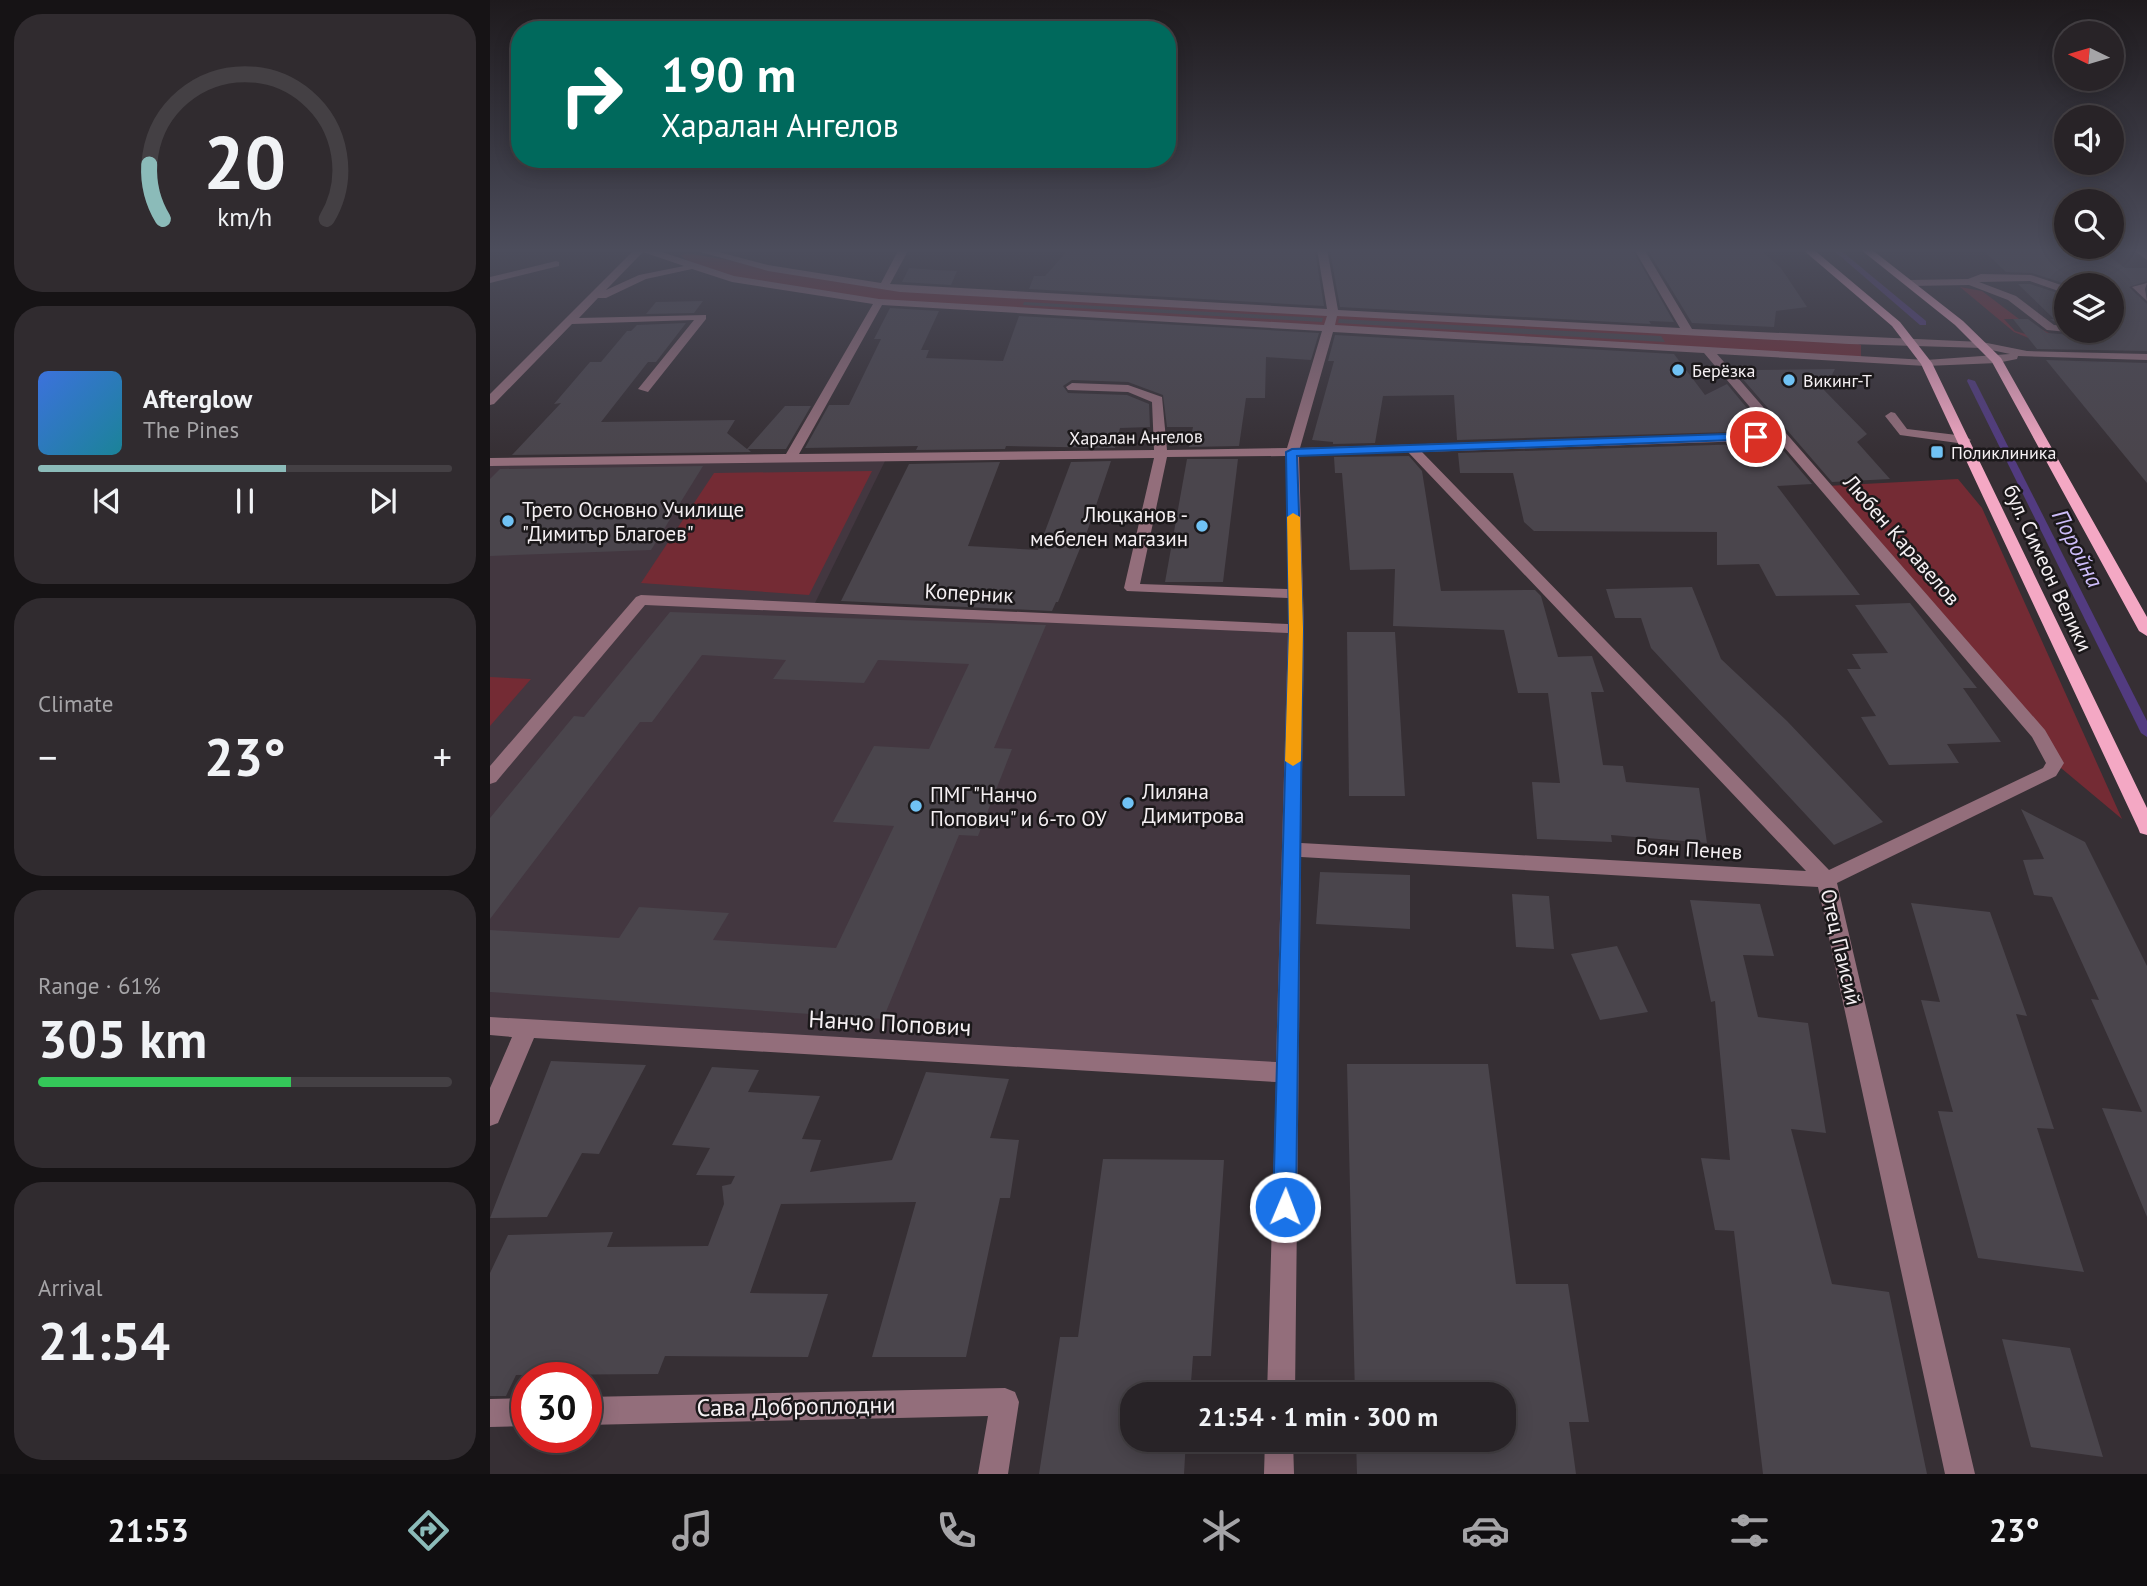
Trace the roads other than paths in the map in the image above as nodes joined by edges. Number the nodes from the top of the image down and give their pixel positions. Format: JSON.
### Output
{"nodes":[{"id":1,"x":574,"y":318,"type":"edge"},
{"id":2,"x":676,"y":318,"type":"edge"},
{"id":3,"x":701,"y":318,"type":"edge"},
{"id":4,"x":869,"y":318,"type":"edge"},
{"id":5,"x":1142,"y":318,"type":"edge"},
{"id":6,"x":1332,"y":318,"type":"edge"},
{"id":7,"x":1422,"y":318,"type":"edge"},
{"id":8,"x":1680,"y":318,"type":"edge"},
{"id":9,"x":1889,"y":318,"type":"edge"},
{"id":10,"x":1950,"y":318,"type":"edge"},
{"id":11,"x":2038,"y":318,"type":"edge"},
{"id":12,"x":571,"y":321,"type":"junction"},
{"id":13,"x":2054,"y":328,"type":"edge"},
{"id":14,"x":1330,"y":329,"type":"junction"},
{"id":15,"x":1688,"y":332,"type":"junction"},
{"id":16,"x":1913,"y":343,"type":"junction"},
{"id":17,"x":2111,"y":343,"type":"edge"},
{"id":18,"x":1982,"y":345,"type":"junction"},
{"id":19,"x":1708,"y":351,"type":"junction"},
{"id":20,"x":2027,"y":354,"type":"junction"},
{"id":21,"x":2124,"y":357,"type":"junction"},
{"id":22,"x":2147,"y":357,"type":"edge"},
{"id":23,"x":1997,"y":360,"type":"junction"},
{"id":24,"x":1926,"y":363,"type":"junction"},
{"id":25,"x":1072,"y":387,"type":"dead end"},
{"id":26,"x":644,"y":389,"type":"dead end"},
{"id":27,"x":490,"y":401,"type":"edge"},
{"id":28,"x":1891,"y":416,"type":"dead end"},
{"id":29,"x":1782,"y":436,"type":"junction"},
{"id":30,"x":1965,"y":440,"type":"junction"},
{"id":31,"x":1412,"y":449,"type":"junction"},
{"id":32,"x":1292,"y":452,"type":"junction"},
{"id":33,"x":1161,"y":454,"type":"junction"},
{"id":34,"x":790,"y":458,"type":"junction"},
{"id":35,"x":490,"y":462,"type":"edge"},
{"id":36,"x":1296,"y":594,"type":"junction"},
{"id":37,"x":1296,"y":629,"type":"junction"},
{"id":38,"x":2147,"y":631,"type":"edge"},
{"id":39,"x":2055,"y":763,"type":"joint"},
{"id":40,"x":490,"y":778,"type":"edge"},
{"id":41,"x":2147,"y":828,"type":"edge"},
{"id":42,"x":1292,"y":849,"type":"junction"},
{"id":43,"x":1826,"y":880,"type":"junction"},
{"id":44,"x":490,"y":1026,"type":"edge"},
{"id":45,"x":527,"y":1028,"type":"junction"},
{"id":46,"x":1288,"y":1073,"type":"junction"},
{"id":47,"x":490,"y":1116,"type":"edge"},
{"id":48,"x":1280,"y":1382,"type":"edge"},
{"id":49,"x":602,"y":1411,"type":"edge"},
{"id":50,"x":511,"y":1412,"type":"edge"},
{"id":51,"x":490,"y":1413,"type":"edge"},
{"id":52,"x":1279,"y":1452,"type":"edge"},
{"id":53,"x":993,"y":1474,"type":"edge"},
{"id":54,"x":1279,"y":1474,"type":"edge"},
{"id":55,"x":1960,"y":1474,"type":"edge"}],
"edges":[{"from":1,"to":12,"type":"street"},
{"from":2,"to":12,"type":"street"},
{"from":3,"to":26,"type":"street"},
{"from":4,"to":34,"type":"street"},
{"from":5,"to":14,"type":"street"},
{"from":6,"to":14,"type":"street"},
{"from":7,"to":15,"type":"street"},
{"from":8,"to":15,"type":"street"},
{"from":9,"to":16,"type":"main road","name":"бул. Симеон Велики"},
{"from":10,"to":18,"type":"main road"},
{"from":11,"to":13,"type":"street"},
{"from":12,"to":27,"type":"street"},
{"from":14,"to":19,"type":"street"},
{"from":14,"to":32,"type":"street"},
{"from":15,"to":16,"type":"street"},
{"from":16,"to":18,"type":"street"},
{"from":16,"to":24,"type":"main road","name":"бул. Симеон Велики"},
{"from":17,"to":21,"type":"street"},
{"from":18,"to":20,"type":"street"},
{"from":18,"to":23,"type":"main road"},
{"from":19,"to":24,"type":"street"},
{"from":19,"to":29,"type":"street","name":"Любен Каравелов"},
{"from":20,"to":21,"type":"street"},
{"from":20,"to":23,"type":"street"},
{"from":21,"to":22,"type":"street"},
{"from":23,"to":24,"type":"street"},
{"from":23,"to":38,"type":"main road"},
{"from":24,"to":30,"type":"main road","name":"бул. Симеон Велики"},
{"from":25,"to":33,"type":"street"},
{"from":28,"to":30,"type":"street"},
{"from":29,"to":31,"type":"street","name":"Харалан Ангелов"},
{"from":29,"to":39,"type":"street","name":"Любен Каравелов"},
{"from":30,"to":41,"type":"main road","name":"бул. Симеон Велики"},
{"from":31,"to":32,"type":"street","name":"Харалан Ангелов"},
{"from":31,"to":43,"type":"street","name":"Отец Паисий"},
{"from":32,"to":33,"type":"street","name":"Харалан Ангелов"},
{"from":32,"to":36,"type":"street"},
{"from":33,"to":34,"type":"street","name":"Харалан Ангелов"},
{"from":33,"to":36,"type":"street"},
{"from":34,"to":35,"type":"street","name":"Харалан Ангелов"},
{"from":36,"to":37,"type":"street"},
{"from":37,"to":40,"type":"street","name":"Коперник"},
{"from":37,"to":42,"type":"street"},
{"from":39,"to":43,"type":"street","name":"Боян Пенев"},
{"from":42,"to":43,"type":"street","name":"Боян Пенев"},
{"from":42,"to":46,"type":"street"},
{"from":43,"to":55,"type":"street","name":"Отец Паисий"},
{"from":44,"to":45,"type":"street","name":"Нанчо Попович"},
{"from":45,"to":46,"type":"street","name":"Нанчо Попович"},
{"from":45,"to":47,"type":"street"},
{"from":46,"to":48,"type":"street"},
{"from":49,"to":53,"type":"street","name":"Сава Доброплодни"},
{"from":50,"to":51,"type":"street"},
{"from":52,"to":54,"type":"street"}]}
